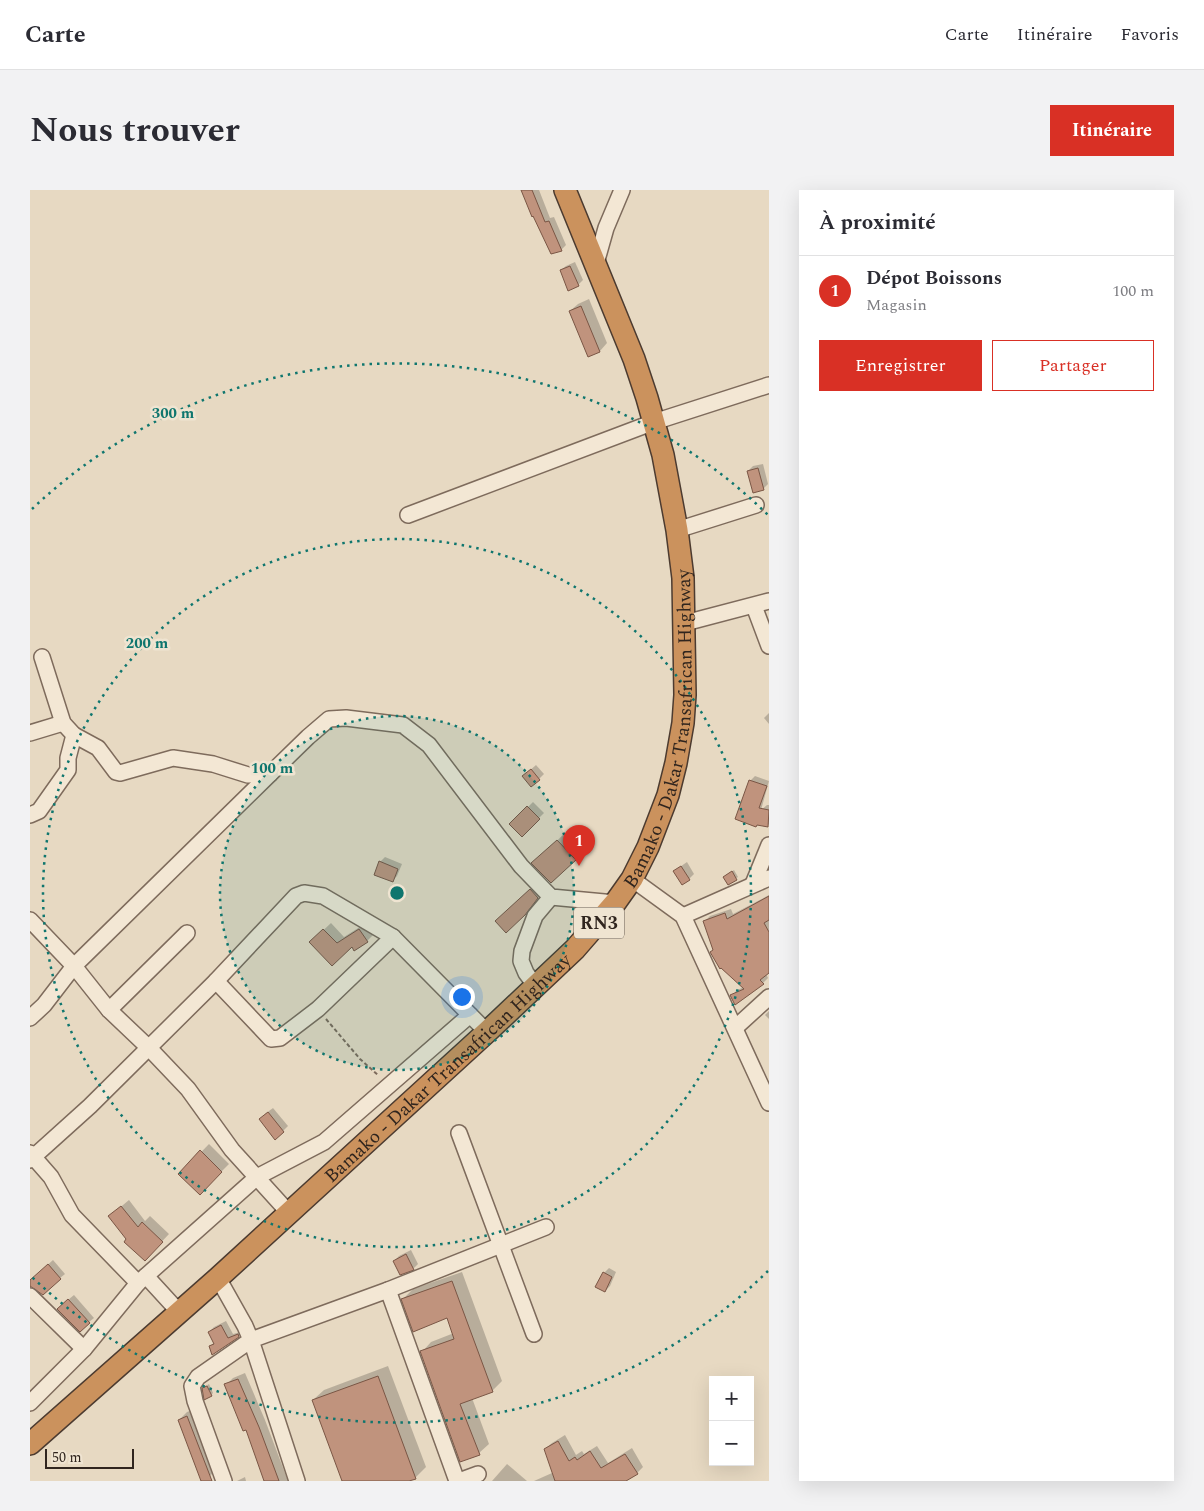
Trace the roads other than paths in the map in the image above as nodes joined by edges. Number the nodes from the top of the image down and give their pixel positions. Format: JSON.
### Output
{"nodes":[{"id":1,"x":565,"y":190,"type":"edge"},
{"id":2,"x":622,"y":190,"type":"edge"},
{"id":3,"x":595,"y":267,"type":"junction"},
{"id":4,"x":769,"y":385,"type":"edge"},
{"id":5,"x":654,"y":422,"type":"junction"},
{"id":6,"x":756,"y":505,"type":"dead end"},
{"id":7,"x":408,"y":514,"type":"dead end"},
{"id":8,"x":678,"y":530,"type":"junction"},
{"id":9,"x":769,"y":601,"type":"edge"},
{"id":10,"x":754,"y":606,"type":"junction"},
{"id":11,"x":685,"y":622,"type":"junction"},
{"id":12,"x":769,"y":646,"type":"edge"},
{"id":13,"x":42,"y":657,"type":"dead end"},
{"id":14,"x":63,"y":723,"type":"junction"},
{"id":15,"x":30,"y":733,"type":"edge"},
{"id":16,"x":74,"y":735,"type":"junction"},
{"id":17,"x":270,"y":774,"type":"junction"},
{"id":18,"x":30,"y":815,"type":"edge"},
{"id":19,"x":769,"y":845,"type":"edge"},
{"id":20,"x":769,"y":878,"type":"edge"},
{"id":21,"x":632,"y":879,"type":"junction"},
{"id":22,"x":752,"y":884,"type":"junction"},
{"id":23,"x":551,"y":897,"type":"junction"},
{"id":24,"x":615,"y":903,"type":"junction"},
{"id":25,"x":683,"y":916,"type":"junction"},
{"id":26,"x":30,"y":920,"type":"edge"},
{"id":27,"x":187,"y":933,"type":"dead end"},
{"id":28,"x":394,"y":937,"type":"junction"},
{"id":29,"x":74,"y":966,"type":"junction"},
{"id":30,"x":216,"y":981,"type":"junction"},
{"id":31,"x":535,"y":985,"type":"junction"},
{"id":32,"x":769,"y":997,"type":"edge"},
{"id":33,"x":109,"y":1010,"type":"junction"},
{"id":34,"x":470,"y":1015,"type":"junction"},
{"id":35,"x":30,"y":1018,"type":"edge"},
{"id":36,"x":735,"y":1028,"type":"junction"},
{"id":37,"x":487,"y":1032,"type":"junction"},
{"id":38,"x":149,"y":1048,"type":"junction"},
{"id":39,"x":769,"y":1103,"type":"edge"},
{"id":40,"x":459,"y":1133,"type":"dead end"},
{"id":41,"x":31,"y":1157,"type":"edge"},
{"id":42,"x":257,"y":1177,"type":"junction"},
{"id":43,"x":289,"y":1213,"type":"junction"},
{"id":44,"x":546,"y":1227,"type":"dead end"},
{"id":45,"x":501,"y":1245,"type":"junction"},
{"id":46,"x":218,"y":1278,"type":"junction"},
{"id":47,"x":142,"y":1280,"type":"junction"},
{"id":48,"x":388,"y":1290,"type":"junction"},
{"id":49,"x":30,"y":1296,"type":"edge"},
{"id":50,"x":179,"y":1312,"type":"junction"},
{"id":51,"x":534,"y":1334,"type":"dead end"},
{"id":52,"x":251,"y":1340,"type":"junction"},
{"id":53,"x":84,"y":1349,"type":"junction"},
{"id":54,"x":30,"y":1403,"type":"edge"},
{"id":55,"x":30,"y":1444,"type":"edge"},
{"id":56,"x":478,"y":1474,"type":"dead end"},
{"id":57,"x":224,"y":1481,"type":"edge"},
{"id":58,"x":297,"y":1481,"type":"edge"},
{"id":59,"x":458,"y":1481,"type":"edge"}],
"edges":[{"from":1,"to":3,"type":"highway","name":"Bamako - Dakar Transafrican Highway","number":"RN3"},
{"from":2,"to":3,"type":"street"},
{"from":3,"to":5,"type":"highway","name":"Bamako - Dakar Transafrican Highway","number":"RN3"},
{"from":4,"to":5,"type":"street"},
{"from":5,"to":7,"type":"street"},
{"from":5,"to":8,"type":"highway","name":"Bamako - Dakar Transafrican Highway","number":"RN3"},
{"from":6,"to":8,"type":"street"},
{"from":8,"to":11,"type":"highway","name":"Bamako - Dakar Transafrican Highway","number":"RN3"},
{"from":9,"to":10,"type":"street"},
{"from":10,"to":11,"type":"street"},
{"from":10,"to":12,"type":"street"},
{"from":11,"to":21,"type":"highway","name":"Bamako - Dakar Transafrican Highway","number":"RN3"},
{"from":13,"to":14,"type":"street"},
{"from":14,"to":15,"type":"street"},
{"from":14,"to":16,"type":"street"},
{"from":16,"to":17,"type":"street"},
{"from":16,"to":18,"type":"street"},
{"from":17,"to":23,"type":"street"},
{"from":17,"to":29,"type":"street"},
{"from":19,"to":22,"type":"street"},
{"from":20,"to":22,"type":"street"},
{"from":21,"to":24,"type":"highway","name":"Bamako - Dakar Transafrican Highway","number":"RN3"},
{"from":21,"to":25,"type":"street"},
{"from":22,"to":25,"type":"street"},
{"from":23,"to":24,"type":"street"},
{"from":23,"to":31,"type":"street"},
{"from":24,"to":31,"type":"highway","name":"Bamako - Dakar Transafrican Highway","number":"RN3"},
{"from":25,"to":36,"type":"street"},
{"from":26,"to":29,"type":"street"},
{"from":27,"to":33,"type":"street"},
{"from":28,"to":30,"type":"street"},
{"from":28,"to":30,"type":"street"},
{"from":28,"to":34,"type":"street"},
{"from":29,"to":33,"type":"street"},
{"from":29,"to":35,"type":"street"},
{"from":30,"to":38,"type":"street"},
{"from":31,"to":37,"type":"highway","name":"Bamako - Dakar Transafrican Highway","number":"RN3"},
{"from":32,"to":36,"type":"street"},
{"from":33,"to":38,"type":"street"},
{"from":34,"to":37,"type":"street"},
{"from":34,"to":42,"type":"street"},
{"from":36,"to":39,"type":"street"},
{"from":37,"to":43,"type":"highway","name":"Bamako - Dakar Transafrican Highway","number":"RN3"},
{"from":38,"to":41,"type":"street"},
{"from":38,"to":42,"type":"street"},
{"from":40,"to":45,"type":"street"},
{"from":41,"to":47,"type":"street"},
{"from":42,"to":43,"type":"street"},
{"from":42,"to":47,"type":"street"},
{"from":43,"to":46,"type":"highway","name":"Bamako - Dakar Transafrican Highway","number":"RN3"},
{"from":44,"to":45,"type":"street"},
{"from":45,"to":48,"type":"street"},
{"from":45,"to":51,"type":"street"},
{"from":46,"to":50,"type":"highway","name":"Bamako - Dakar Transafrican Highway","number":"RN3"},
{"from":46,"to":52,"type":"street"},
{"from":47,"to":50,"type":"street"},
{"from":47,"to":53,"type":"street"},
{"from":48,"to":52,"type":"street"},
{"from":48,"to":59,"type":"street"},
{"from":49,"to":53,"type":"street"},
{"from":50,"to":55,"type":"highway","name":"Bamako - Dakar Transafrican Highway","number":"RN3"},
{"from":52,"to":57,"type":"street"},
{"from":52,"to":58,"type":"street"},
{"from":53,"to":54,"type":"street"},
{"from":56,"to":59,"type":"street"}]}
